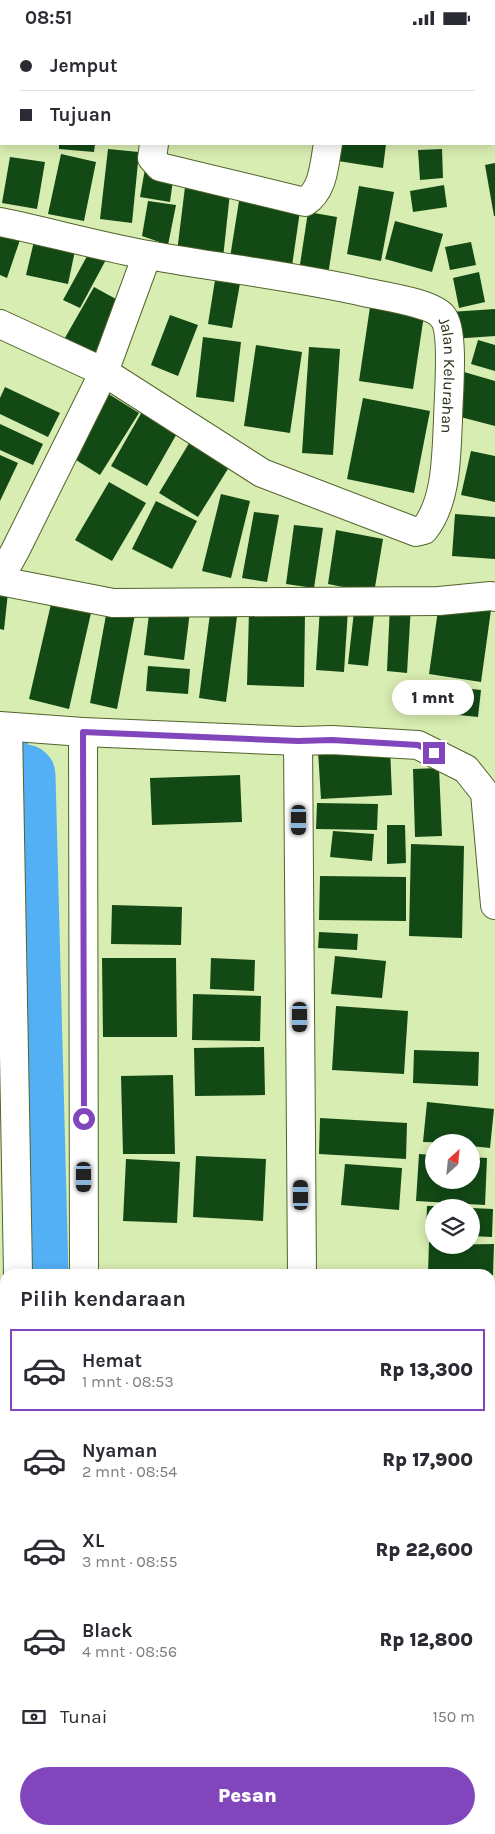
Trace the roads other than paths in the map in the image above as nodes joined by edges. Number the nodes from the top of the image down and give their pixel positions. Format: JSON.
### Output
{"nodes":[{"id":1,"x":154,"y":145,"type":"edge"},
{"id":2,"x":328,"y":145,"type":"edge"},
{"id":3,"x":0,"y":222,"type":"edge"},
{"id":4,"x":147,"y":255,"type":"junction"},
{"id":5,"x":0,"y":324,"type":"edge"},
{"id":6,"x":104,"y":372,"type":"junction"},
{"id":7,"x":0,"y":580,"type":"edge"},
{"id":8,"x":495,"y":597,"type":"edge"},
{"id":9,"x":4,"y":726,"type":"edge"},
{"id":10,"x":83,"y":732,"type":"junction"},
{"id":11,"x":298,"y":741,"type":"junction"},
{"id":12,"x":495,"y":905,"type":"edge"},
{"id":13,"x":18,"y":1269,"type":"edge"},
{"id":14,"x":84,"y":1269,"type":"edge"},
{"id":15,"x":302,"y":1269,"type":"edge"}],
"edges":[{"from":1,"to":2,"type":"street"},
{"from":3,"to":4,"type":"street"},
{"from":4,"to":6,"type":"street"},
{"from":4,"to":6,"type":"street","name":"Jalan Kelurahan"},
{"from":5,"to":6,"type":"street"},
{"from":6,"to":7,"type":"street"},
{"from":7,"to":8,"type":"street"},
{"from":9,"to":10,"type":"street"},
{"from":9,"to":13,"type":"street"},
{"from":10,"to":11,"type":"street"},
{"from":10,"to":14,"type":"street"},
{"from":11,"to":12,"type":"street"},
{"from":11,"to":15,"type":"street"}]}
